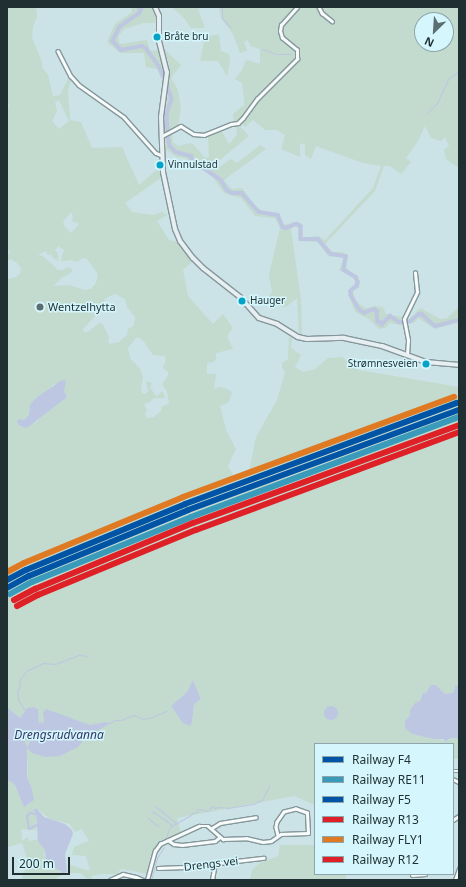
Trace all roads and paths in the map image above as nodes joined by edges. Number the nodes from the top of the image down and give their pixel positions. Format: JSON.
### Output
{"nodes":[{"id":1,"x":155,"y":7,"type":"edge"},
{"id":2,"x":297,"y":7,"type":"edge"},
{"id":3,"x":319,"y":7,"type":"edge"},
{"id":4,"x":332,"y":21,"type":"dead end"},
{"id":5,"x":58,"y":51,"type":"dead end"},
{"id":6,"x":165,"y":135,"type":"junction"},
{"id":7,"x":161,"y":155,"type":"junction"},
{"id":8,"x":415,"y":273,"type":"dead end"},
{"id":9,"x":407,"y":355,"type":"junction"},
{"id":10,"x":459,"y":365,"type":"edge"},
{"id":11,"x":256,"y":817,"type":"dead end"},
{"id":12,"x":212,"y":828,"type":"junction"},
{"id":13,"x":278,"y":835,"type":"junction"},
{"id":14,"x":220,"y":837,"type":"junction"},
{"id":15,"x":168,"y":840,"type":"junction"},
{"id":16,"x":264,"y":858,"type":"dead end"},
{"id":17,"x":215,"y":863,"type":"junction"},
{"id":18,"x":158,"y":868,"type":"dead end"},
{"id":19,"x":459,"y":868,"type":"edge"},
{"id":20,"x":412,"y":875,"type":"edge"},
{"id":21,"x":110,"y":880,"type":"edge"},
{"id":22,"x":143,"y":880,"type":"edge"},
{"id":23,"x":147,"y":880,"type":"edge"},
{"id":24,"x":212,"y":880,"type":"edge"},
{"id":25,"x":413,"y":880,"type":"edge"},
{"id":26,"x":455,"y":880,"type":"edge"}],
"edges":[{"from":1,"to":6,"type":"main road"},
{"from":2,"to":6,"type":"street"},
{"from":3,"to":4,"type":"street"},
{"from":5,"to":7,"type":"street"},
{"from":6,"to":7,"type":"main road"},
{"from":7,"to":9,"type":"main road"},
{"from":8,"to":9,"type":"street"},
{"from":9,"to":10,"type":"main road"},
{"from":11,"to":12,"type":"street"},
{"from":12,"to":14,"type":"street"},
{"from":12,"to":15,"type":"street"},
{"from":13,"to":13,"type":"street"},
{"from":13,"to":14,"type":"street"},
{"from":14,"to":15,"type":"street"},
{"from":15,"to":23,"type":"street"},
{"from":16,"to":17,"type":"street","name":"Drengs vei"},
{"from":17,"to":18,"type":"street","name":"Drengs vei"},
{"from":17,"to":24,"type":"street"},
{"from":19,"to":26,"type":"street"},
{"from":20,"to":25,"type":"street"},
{"from":21,"to":22,"type":"street"}]}
